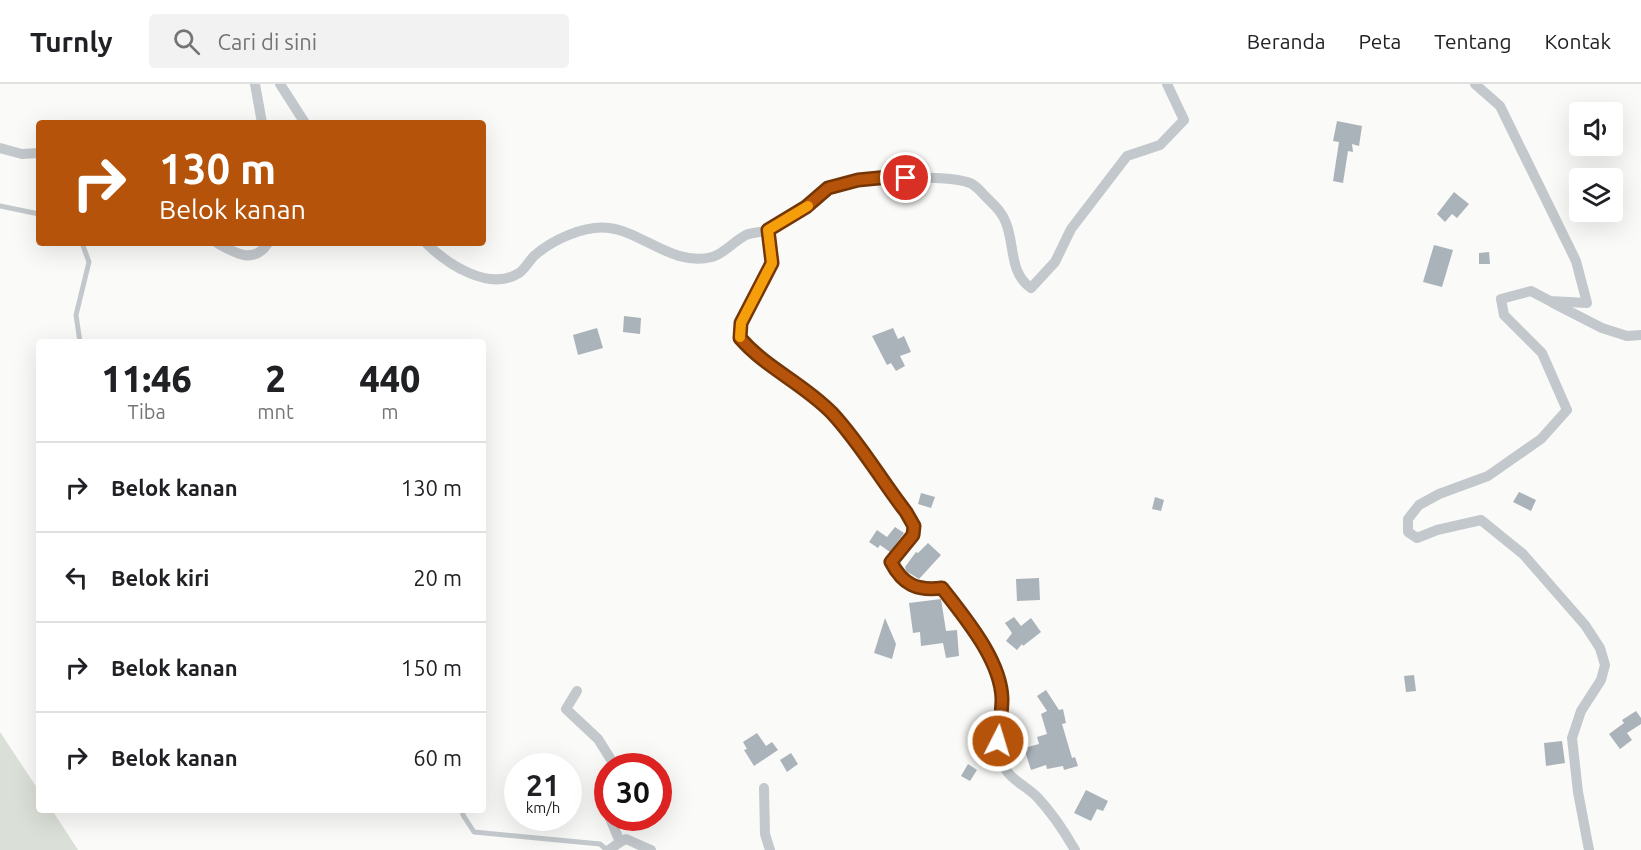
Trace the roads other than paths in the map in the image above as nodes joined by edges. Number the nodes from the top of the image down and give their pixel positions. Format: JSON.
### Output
{"nodes":[{"id":1,"x":255,"y":84,"type":"edge"},
{"id":2,"x":280,"y":84,"type":"edge"},
{"id":3,"x":1167,"y":84,"type":"edge"},
{"id":4,"x":1475,"y":84,"type":"edge"},
{"id":5,"x":261,"y":120,"type":"edge"},
{"id":6,"x":303,"y":120,"type":"edge"},
{"id":7,"x":0,"y":148,"type":"edge"},
{"id":8,"x":36,"y":153,"type":"edge"},
{"id":9,"x":0,"y":206,"type":"edge"},
{"id":10,"x":36,"y":213,"type":"edge"},
{"id":11,"x":768,"y":230,"type":"junction"},
{"id":12,"x":83,"y":246,"type":"edge"},
{"id":13,"x":222,"y":246,"type":"edge"},
{"id":14,"x":265,"y":246,"type":"edge"},
{"id":15,"x":430,"y":246,"type":"edge"},
{"id":16,"x":1550,"y":301,"type":"junction"},
{"id":17,"x":1641,"y":335,"type":"edge"},
{"id":18,"x":80,"y":339,"type":"edge"},
{"id":19,"x":577,"y":691,"type":"dead end"},
{"id":20,"x":607,"y":753,"type":"edge"},
{"id":21,"x":764,"y":788,"type":"dead end"},
{"id":22,"x":463,"y":813,"type":"edge"},
{"id":23,"x":615,"y":831,"type":"edge"},
{"id":24,"x":620,"y":842,"type":"junction"},
{"id":25,"x":608,"y":850,"type":"edge"},
{"id":26,"x":651,"y":850,"type":"edge"},
{"id":27,"x":770,"y":850,"type":"edge"},
{"id":28,"x":1075,"y":850,"type":"edge"},
{"id":29,"x":1589,"y":850,"type":"edge"}],
"edges":[{"from":1,"to":5,"type":"street"},
{"from":2,"to":6,"type":"street"},
{"from":3,"to":11,"type":"street"},
{"from":4,"to":16,"type":"street"},
{"from":7,"to":8,"type":"street"},
{"from":9,"to":10,"type":"lane"},
{"from":11,"to":15,"type":"street"},
{"from":11,"to":28,"type":"street"},
{"from":12,"to":18,"type":"lane"},
{"from":13,"to":14,"type":"street"},
{"from":16,"to":17,"type":"street"},
{"from":16,"to":29,"type":"street"},
{"from":19,"to":20,"type":"street"},
{"from":21,"to":27,"type":"street"},
{"from":22,"to":25,"type":"lane"},
{"from":23,"to":24,"type":"street"},
{"from":24,"to":25,"type":"street"},
{"from":24,"to":26,"type":"street"}]}
